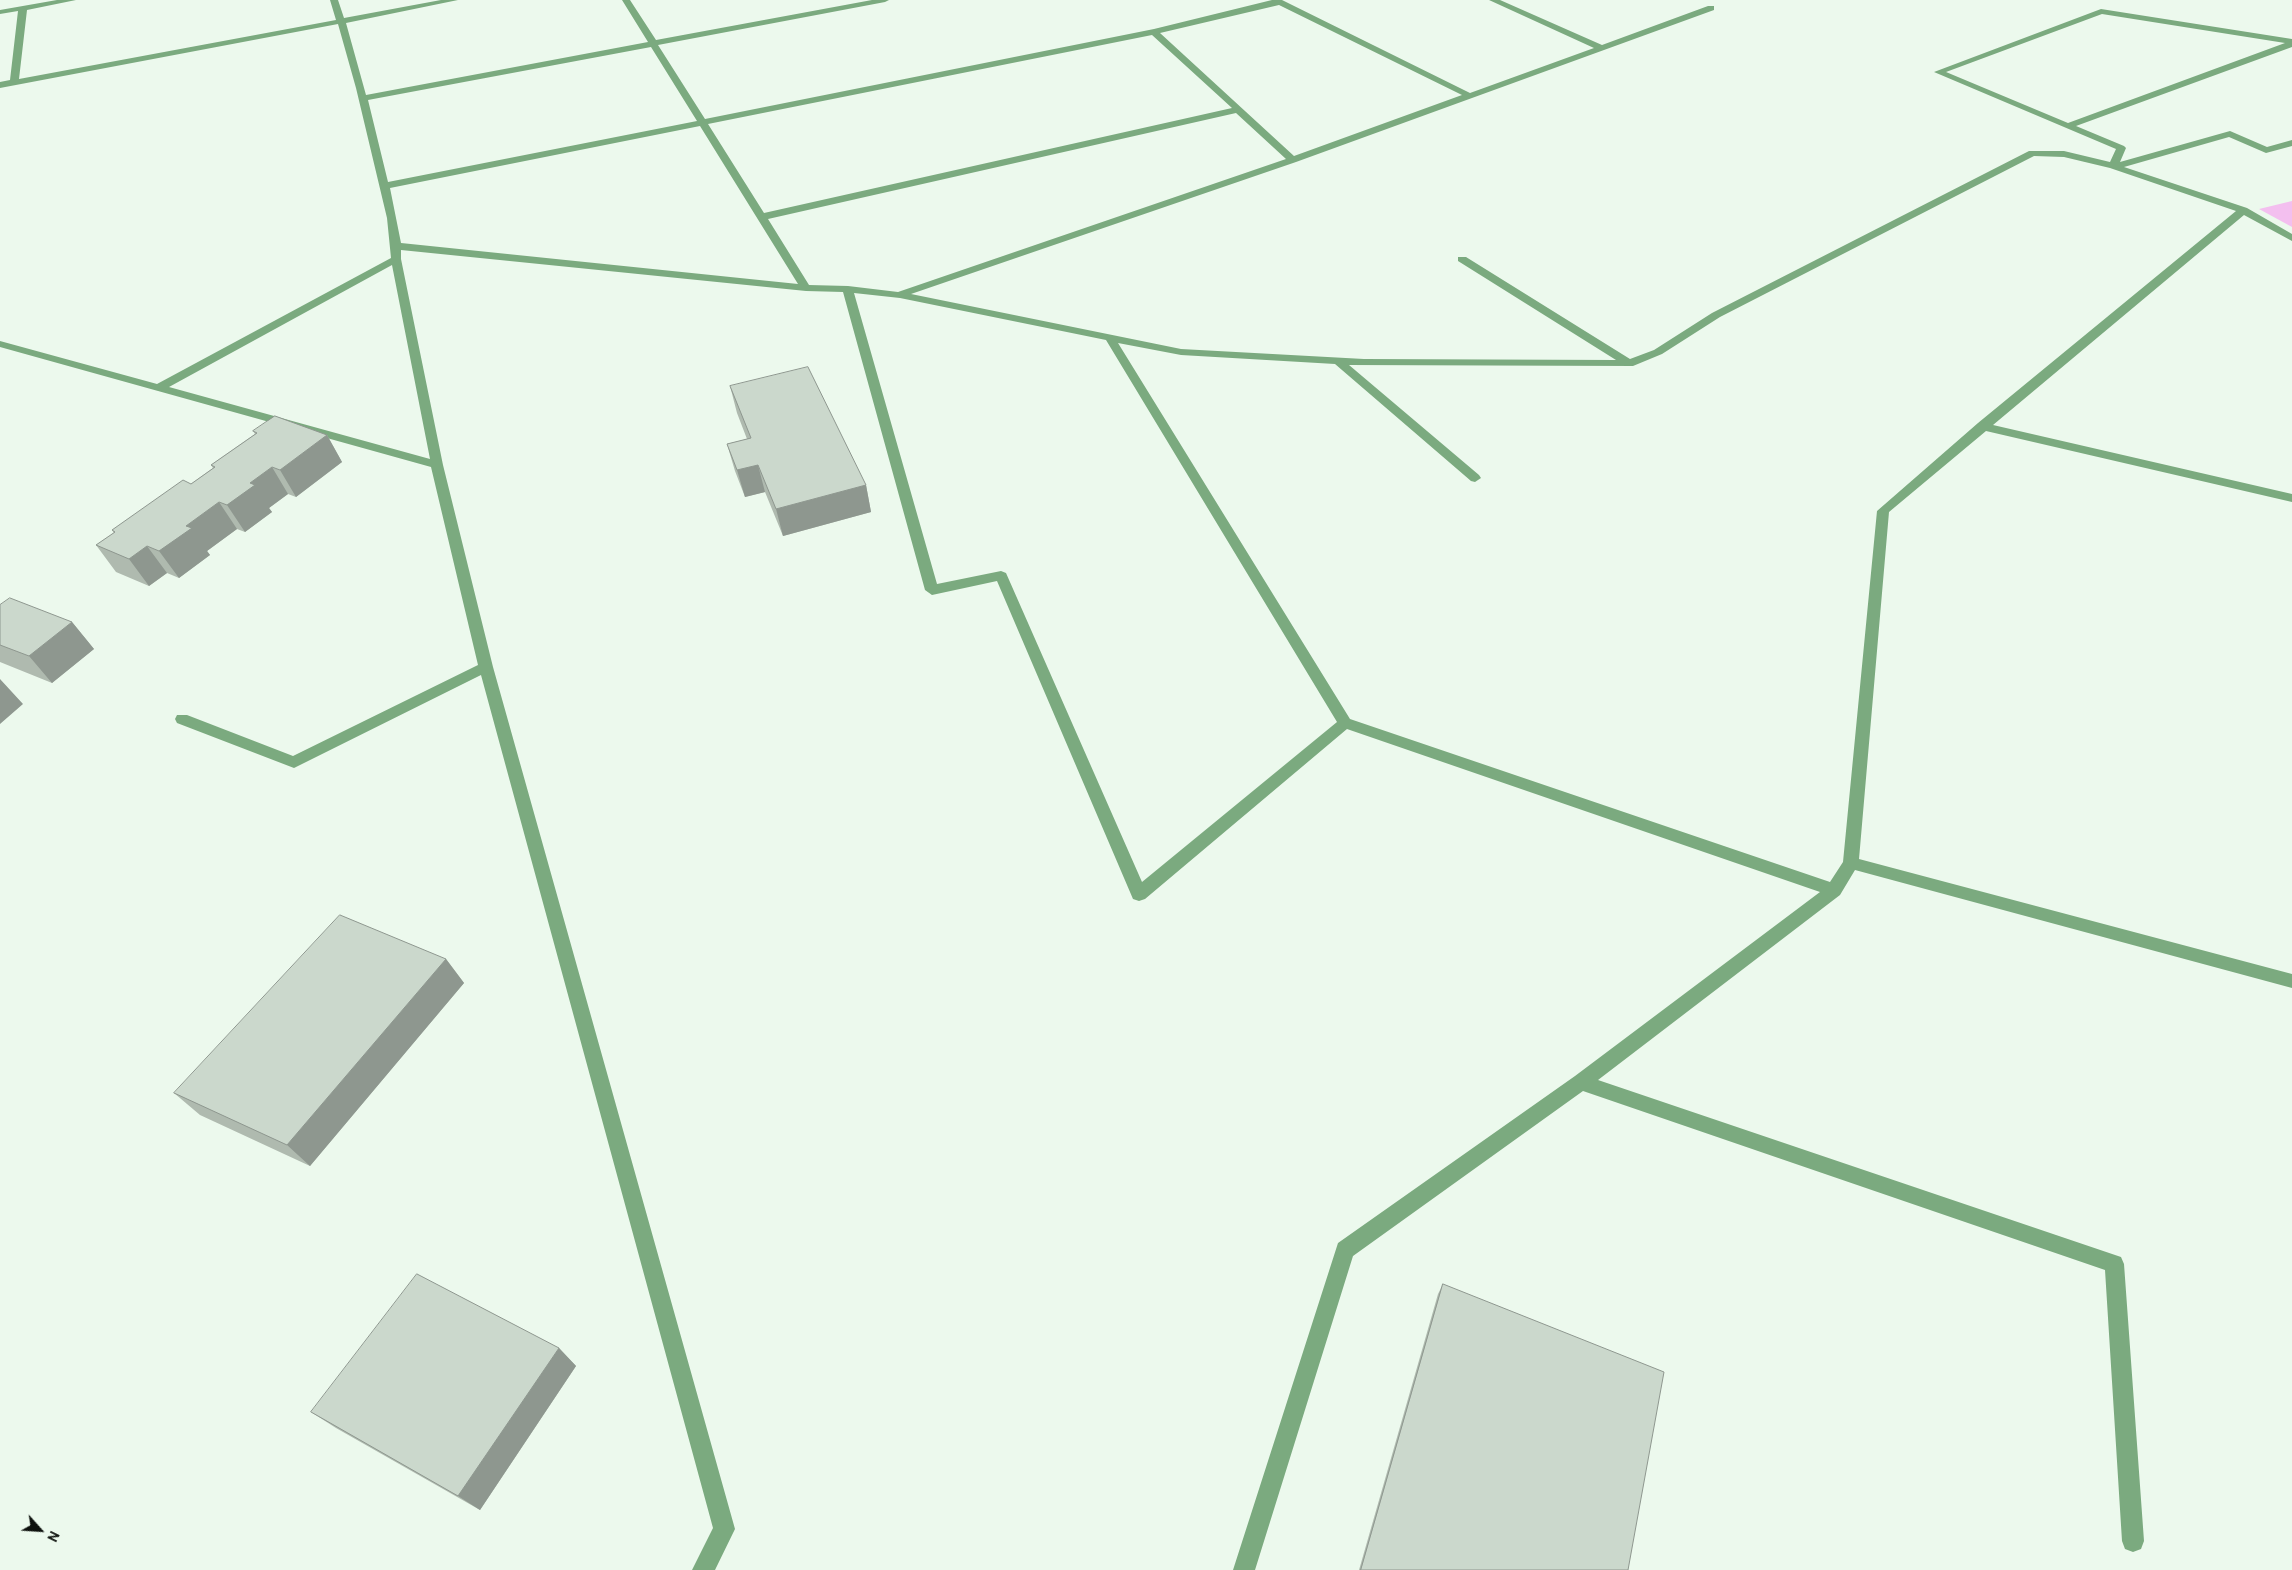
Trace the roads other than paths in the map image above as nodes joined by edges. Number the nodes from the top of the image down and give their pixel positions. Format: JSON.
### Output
{"nodes":[{"id":1,"x":72,"y":0,"type":"edge"},
{"id":2,"x":334,"y":0,"type":"edge"},
{"id":3,"x":454,"y":0,"type":"edge"},
{"id":4,"x":626,"y":0,"type":"edge"},
{"id":5,"x":885,"y":0,"type":"edge"},
{"id":6,"x":1493,"y":0,"type":"edge"},
{"id":7,"x":1278,"y":1,"type":"edge"},
{"id":8,"x":23,"y":8,"type":"junction"},
{"id":9,"x":1711,"y":8,"type":"dead end"},
{"id":10,"x":0,"y":12,"type":"edge"},
{"id":11,"x":341,"y":20,"type":"junction"},
{"id":12,"x":1154,"y":32,"type":"junction"},
{"id":13,"x":2292,"y":43,"type":"edge"},
{"id":14,"x":654,"y":44,"type":"junction"},
{"id":15,"x":1602,"y":48,"type":"junction"},
{"id":16,"x":14,"y":83,"type":"junction"},
{"id":17,"x":0,"y":85,"type":"edge"},
{"id":18,"x":1470,"y":96,"type":"junction"},
{"id":19,"x":363,"y":98,"type":"junction"},
{"id":20,"x":1237,"y":110,"type":"junction"},
{"id":21,"x":703,"y":123,"type":"junction"},
{"id":22,"x":2067,"y":126,"type":"junction"},
{"id":23,"x":2292,"y":143,"type":"edge"},
{"id":24,"x":1293,"y":160,"type":"junction"},
{"id":25,"x":2113,"y":166,"type":"junction"},
{"id":26,"x":384,"y":186,"type":"junction"},
{"id":27,"x":2243,"y":210,"type":"junction"},
{"id":28,"x":762,"y":217,"type":"junction"},
{"id":29,"x":2292,"y":238,"type":"edge"},
{"id":30,"x":397,"y":253,"type":"junction"},
{"id":31,"x":1462,"y":259,"type":"dead end"},
{"id":32,"x":806,"y":288,"type":"junction"},
{"id":33,"x":848,"y":289,"type":"junction"},
{"id":34,"x":900,"y":294,"type":"junction"},
{"id":35,"x":1110,"y":338,"type":"junction"},
{"id":36,"x":0,"y":344,"type":"edge"},
{"id":37,"x":1337,"y":360,"type":"junction"},
{"id":38,"x":1629,"y":364,"type":"junction"},
{"id":39,"x":160,"y":387,"type":"junction"},
{"id":40,"x":1982,"y":426,"type":"junction"},
{"id":41,"x":437,"y":465,"type":"junction"},
{"id":42,"x":1475,"y":478,"type":"dead end"},
{"id":43,"x":2292,"y":498,"type":"edge"},
{"id":44,"x":486,"y":666,"type":"junction"},
{"id":45,"x":182,"y":719,"type":"dead end"},
{"id":46,"x":1345,"y":723,"type":"junction"},
{"id":47,"x":1850,"y":863,"type":"junction"},
{"id":48,"x":1834,"y":890,"type":"junction"},
{"id":49,"x":2292,"y":981,"type":"edge"},
{"id":50,"x":1581,"y":1082,"type":"junction"},
{"id":51,"x":2132,"y":1540,"type":"dead end"},
{"id":52,"x":703,"y":1570,"type":"edge"},
{"id":53,"x":1244,"y":1570,"type":"edge"}],
"edges":[{"from":1,"to":8,"type":"street"},
{"from":2,"to":11,"type":"street"},
{"from":3,"to":11,"type":"street"},
{"from":4,"to":14,"type":"street"},
{"from":5,"to":14,"type":"street"},
{"from":6,"to":15,"type":"street"},
{"from":7,"to":12,"type":"street"},
{"from":7,"to":18,"type":"street"},
{"from":8,"to":10,"type":"street"},
{"from":8,"to":16,"type":"street"},
{"from":9,"to":15,"type":"street"},
{"from":11,"to":16,"type":"street"},
{"from":11,"to":19,"type":"street"},
{"from":12,"to":20,"type":"street"},
{"from":12,"to":21,"type":"street"},
{"from":13,"to":22,"type":"street"},
{"from":13,"to":22,"type":"street"},
{"from":14,"to":19,"type":"street"},
{"from":14,"to":21,"type":"street"},
{"from":15,"to":18,"type":"street"},
{"from":16,"to":17,"type":"street"},
{"from":18,"to":24,"type":"street"},
{"from":19,"to":26,"type":"street"},
{"from":20,"to":24,"type":"street"},
{"from":20,"to":28,"type":"street"},
{"from":21,"to":26,"type":"street"},
{"from":21,"to":28,"type":"street"},
{"from":22,"to":25,"type":"street"},
{"from":23,"to":25,"type":"street"},
{"from":24,"to":34,"type":"street"},
{"from":25,"to":27,"type":"street"},
{"from":25,"to":38,"type":"street"},
{"from":26,"to":30,"type":"street"},
{"from":27,"to":29,"type":"street"},
{"from":27,"to":40,"type":"street"},
{"from":28,"to":32,"type":"street"},
{"from":30,"to":32,"type":"street"},
{"from":30,"to":39,"type":"street"},
{"from":30,"to":41,"type":"street"},
{"from":31,"to":38,"type":"street"},
{"from":32,"to":33,"type":"street"},
{"from":33,"to":34,"type":"street"},
{"from":33,"to":46,"type":"street"},
{"from":34,"to":35,"type":"street"},
{"from":35,"to":37,"type":"street"},
{"from":35,"to":46,"type":"street"},
{"from":36,"to":39,"type":"street"},
{"from":37,"to":38,"type":"street"},
{"from":37,"to":42,"type":"street"},
{"from":39,"to":41,"type":"street"},
{"from":40,"to":43,"type":"street"},
{"from":40,"to":47,"type":"street"},
{"from":41,"to":44,"type":"street"},
{"from":44,"to":45,"type":"street"},
{"from":44,"to":52,"type":"street"},
{"from":46,"to":48,"type":"street"},
{"from":47,"to":48,"type":"street"},
{"from":47,"to":49,"type":"street"},
{"from":48,"to":50,"type":"street"},
{"from":50,"to":51,"type":"street"},
{"from":50,"to":53,"type":"street"}]}
